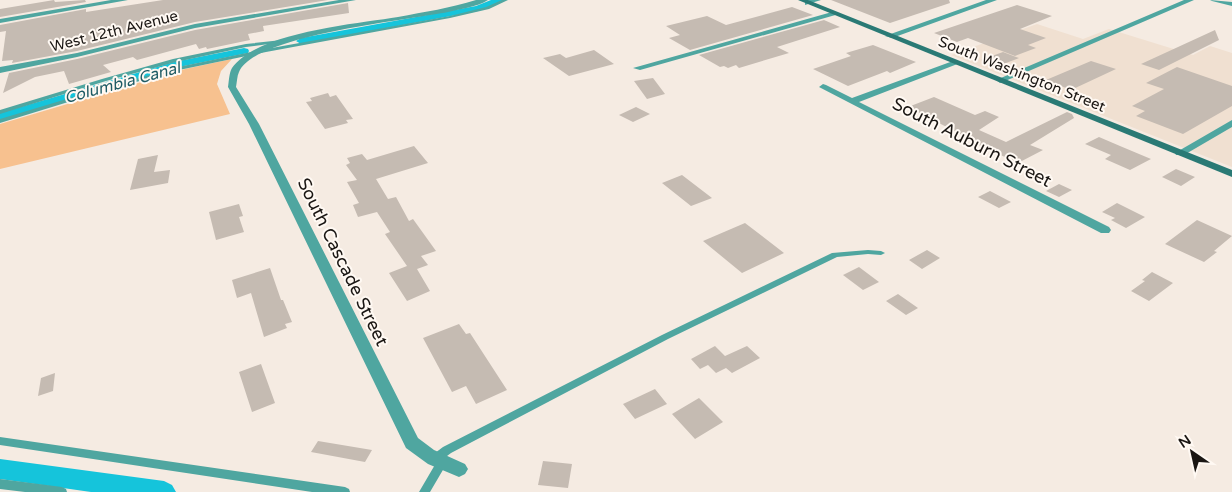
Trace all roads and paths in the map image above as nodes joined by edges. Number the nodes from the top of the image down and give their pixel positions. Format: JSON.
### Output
{"nodes":[{"id":1,"x":124,"y":0,"type":"edge"},
{"id":2,"x":352,"y":0,"type":"edge"},
{"id":3,"x":484,"y":0,"type":"edge"},
{"id":4,"x":506,"y":0,"type":"edge"},
{"id":5,"x":993,"y":0,"type":"edge"},
{"id":6,"x":1190,"y":0,"type":"edge"},
{"id":7,"x":1214,"y":0,"type":"edge"},
{"id":8,"x":809,"y":1,"type":"edge"},
{"id":9,"x":1232,"y":4,"type":"edge"},
{"id":10,"x":835,"y":14,"type":"junction"},
{"id":11,"x":0,"y":21,"type":"edge"},
{"id":12,"x":889,"y":36,"type":"junction"},
{"id":13,"x":286,"y":40,"type":"junction"},
{"id":14,"x":252,"y":54,"type":"junction"},
{"id":15,"x":956,"y":62,"type":"junction"},
{"id":16,"x":637,"y":68,"type":"dead end"},
{"id":17,"x":0,"y":70,"type":"edge"},
{"id":18,"x":1000,"y":80,"type":"junction"},
{"id":19,"x":823,"y":86,"type":"dead end"},
{"id":20,"x":853,"y":102,"type":"junction"},
{"id":21,"x":0,"y":112,"type":"edge"},
{"id":22,"x":0,"y":121,"type":"edge"},
{"id":23,"x":1232,"y":123,"type":"edge"},
{"id":24,"x":1180,"y":153,"type":"junction"},
{"id":25,"x":1232,"y":174,"type":"edge"},
{"id":26,"x":1106,"y":230,"type":"dead end"},
{"id":27,"x":881,"y":253,"type":"dead end"},
{"id":28,"x":0,"y":441,"type":"edge"},
{"id":29,"x":438,"y":462,"type":"junction"},
{"id":30,"x":459,"y":469,"type":"dead end"},
{"id":31,"x":0,"y":484,"type":"edge"},
{"id":32,"x":62,"y":492,"type":"edge"},
{"id":33,"x":345,"y":492,"type":"edge"},
{"id":34,"x":424,"y":492,"type":"edge"}],
"edges":[{"from":1,"to":11,"type":"street"},
{"from":2,"to":17,"type":"street","name":"West 12th Avenue"},
{"from":3,"to":13,"type":"street"},
{"from":4,"to":14,"type":"lane"},
{"from":5,"to":12,"type":"street"},
{"from":6,"to":18,"type":"street"},
{"from":7,"to":9,"type":"street"},
{"from":8,"to":10,"type":"main road","name":"South Washington Street"},
{"from":10,"to":12,"type":"main road","name":"South Washington Street"},
{"from":10,"to":16,"type":"street"},
{"from":12,"to":15,"type":"main road","name":"South Washington Street"},
{"from":13,"to":14,"type":"street"},
{"from":13,"to":21,"type":"lane"},
{"from":14,"to":22,"type":"lane"},
{"from":14,"to":29,"type":"street","name":"South Cascade Street"},
{"from":15,"to":18,"type":"main road","name":"South Washington Street"},
{"from":15,"to":20,"type":"street"},
{"from":18,"to":24,"type":"main road","name":"South Washington Street"},
{"from":19,"to":20,"type":"street","name":"South Auburn Street"},
{"from":20,"to":26,"type":"street","name":"South Auburn Street"},
{"from":23,"to":24,"type":"street"},
{"from":24,"to":25,"type":"main road","name":"South Washington Street"},
{"from":27,"to":29,"type":"lane"},
{"from":28,"to":33,"type":"lane"},
{"from":29,"to":30,"type":"street","name":"South Cascade Street"},
{"from":29,"to":34,"type":"lane"},
{"from":31,"to":32,"type":"lane"}]}
